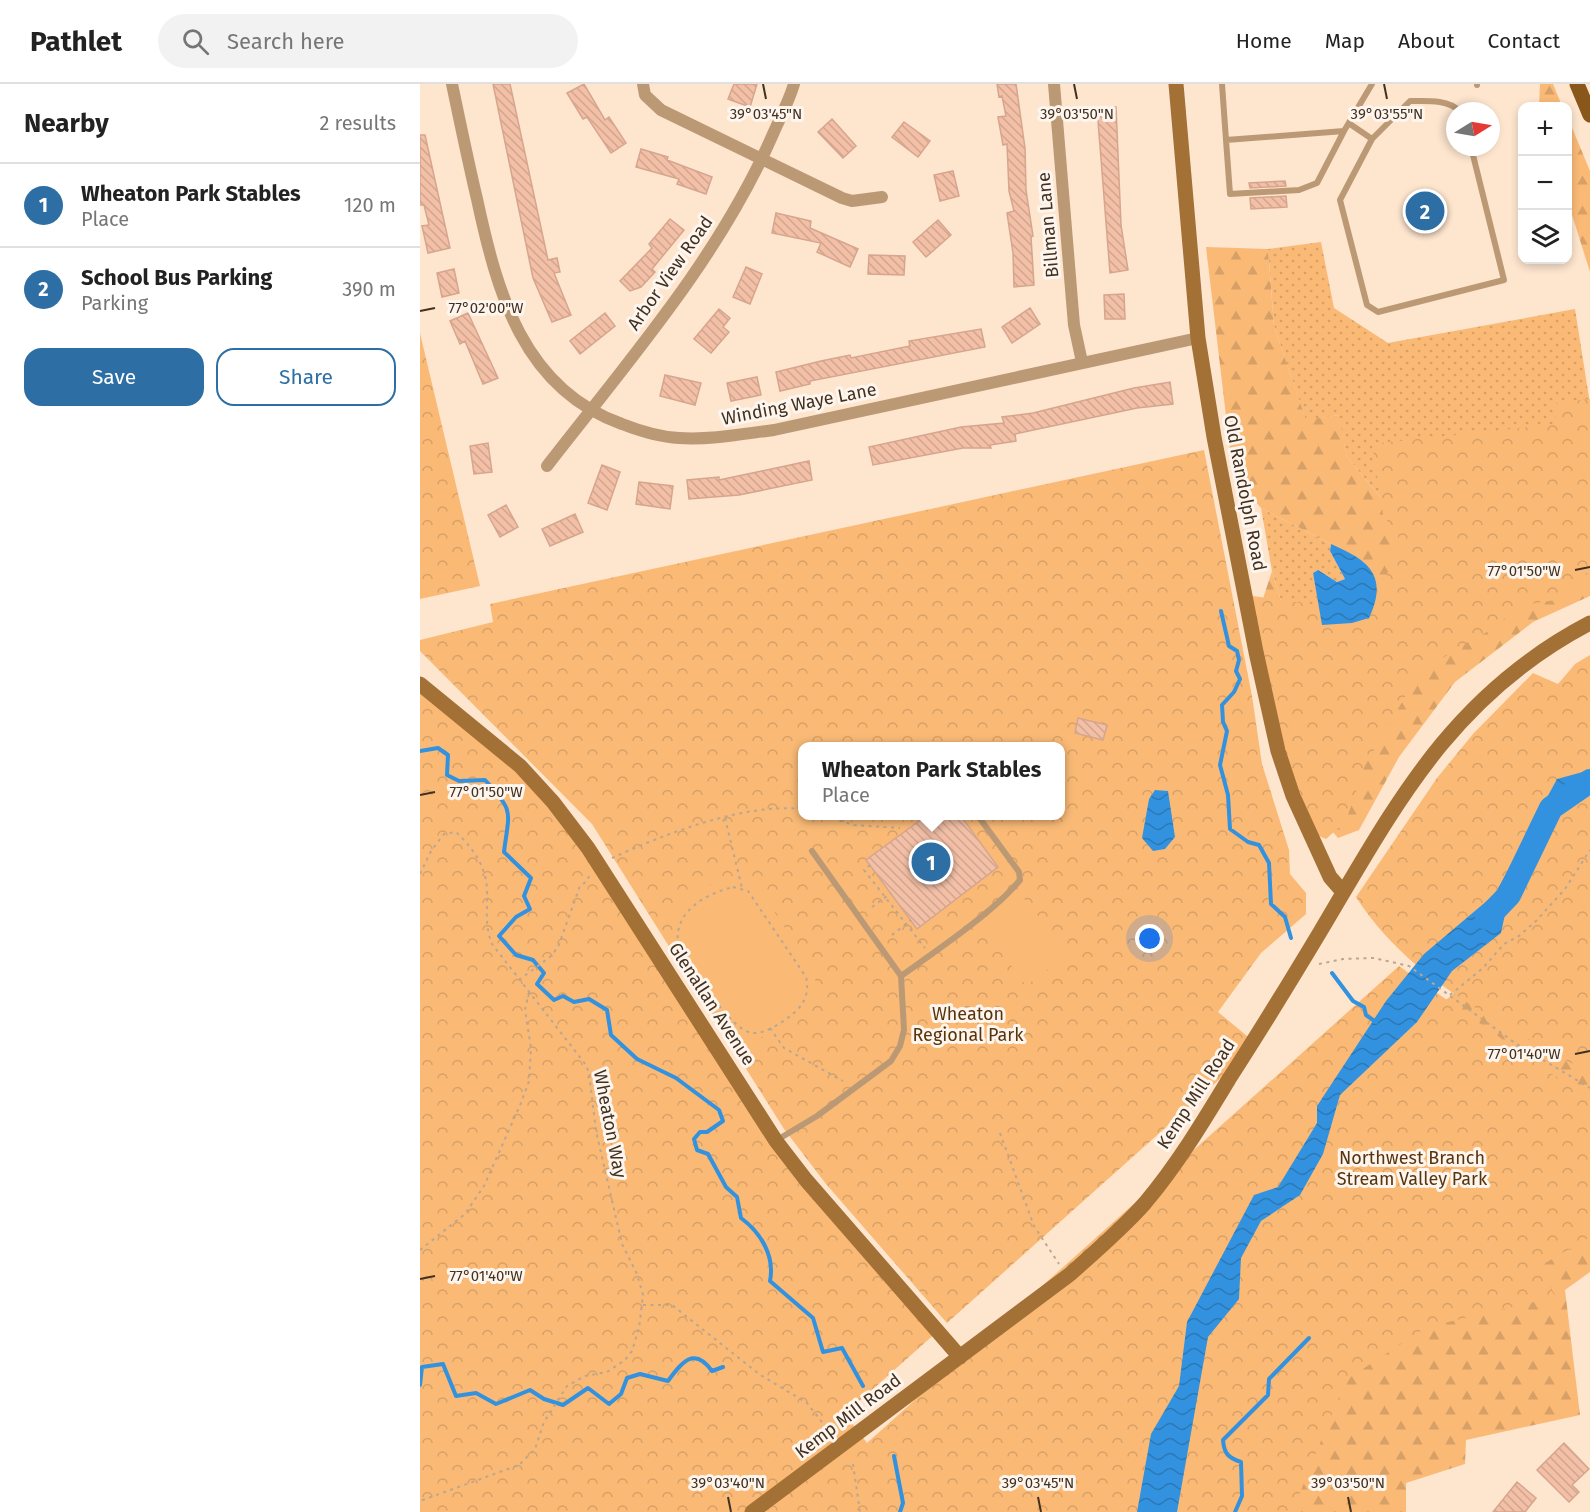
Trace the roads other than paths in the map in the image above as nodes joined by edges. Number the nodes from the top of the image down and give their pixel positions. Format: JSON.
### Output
{"nodes":[{"id":1,"x":452,"y":84,"type":"edge"},
{"id":2,"x":643,"y":84,"type":"edge"},
{"id":3,"x":794,"y":84,"type":"edge"},
{"id":4,"x":1054,"y":84,"type":"edge"},
{"id":5,"x":1176,"y":84,"type":"edge"},
{"id":6,"x":1222,"y":84,"type":"edge"},
{"id":7,"x":1372,"y":84,"type":"edge"},
{"id":8,"x":1577,"y":84,"type":"edge"},
{"id":9,"x":1446,"y":103,"type":"edge"},
{"id":10,"x":1590,"y":115,"type":"edge"},
{"id":11,"x":1350,"y":123,"type":"junction"},
{"id":12,"x":1344,"y":131,"type":"junction"},
{"id":13,"x":1372,"y":139,"type":"junction"},
{"id":14,"x":1226,"y":140,"type":"junction"},
{"id":15,"x":1473,"y":156,"type":"edge"},
{"id":16,"x":762,"y":160,"type":"junction"},
{"id":17,"x":882,"y":197,"type":"dead end"},
{"id":18,"x":1198,"y":338,"type":"junction"},
{"id":19,"x":1082,"y":362,"type":"junction"},
{"id":20,"x":591,"y":410,"type":"junction"},
{"id":21,"x":547,"y":466,"type":"dead end"},
{"id":22,"x":1590,"y":623,"type":"edge"},
{"id":23,"x":420,"y":684,"type":"edge"},
{"id":24,"x":981,"y":820,"type":"edge"},
{"id":25,"x":812,"y":851,"type":"dead end"},
{"id":26,"x":1343,"y":892,"type":"junction"},
{"id":27,"x":901,"y":976,"type":"junction"},
{"id":28,"x":776,"y":1141,"type":"junction"},
{"id":29,"x":960,"y":1358,"type":"junction"},
{"id":30,"x":752,"y":1512,"type":"edge"}],
"edges":[{"from":1,"to":20,"type":"street","name":"Winding Waye Lane"},
{"from":2,"to":16,"type":"street"},
{"from":3,"to":16,"type":"street","name":"Arbor View Road"},
{"from":4,"to":19,"type":"street","name":"Billman Lane"},
{"from":5,"to":18,"type":"street","name":"Old Randolph Road"},
{"from":6,"to":14,"type":"lane"},
{"from":7,"to":11,"type":"lane"},
{"from":8,"to":10,"type":"main road"},
{"from":9,"to":13,"type":"lane"},
{"from":11,"to":12,"type":"lane"},
{"from":11,"to":13,"type":"lane"},
{"from":12,"to":14,"type":"lane"},
{"from":12,"to":14,"type":"lane"},
{"from":13,"to":15,"type":"lane"},
{"from":16,"to":17,"type":"street"},
{"from":16,"to":20,"type":"street","name":"Arbor View Road"},
{"from":18,"to":19,"type":"street","name":"Winding Waye Lane"},
{"from":18,"to":26,"type":"street","name":"Old Randolph Road"},
{"from":19,"to":20,"type":"street","name":"Winding Waye Lane"},
{"from":20,"to":21,"type":"street","name":"Arbor View Road"},
{"from":22,"to":26,"type":"street","name":"Kemp Mill Road"},
{"from":23,"to":28,"type":"street","name":"Glenallan Avenue"},
{"from":24,"to":27,"type":"lane"},
{"from":25,"to":27,"type":"lane"},
{"from":26,"to":29,"type":"street","name":"Kemp Mill Road"},
{"from":27,"to":28,"type":"lane"},
{"from":28,"to":29,"type":"street","name":"Glenallan Avenue"},
{"from":29,"to":30,"type":"street","name":"Kemp Mill Road"}]}
